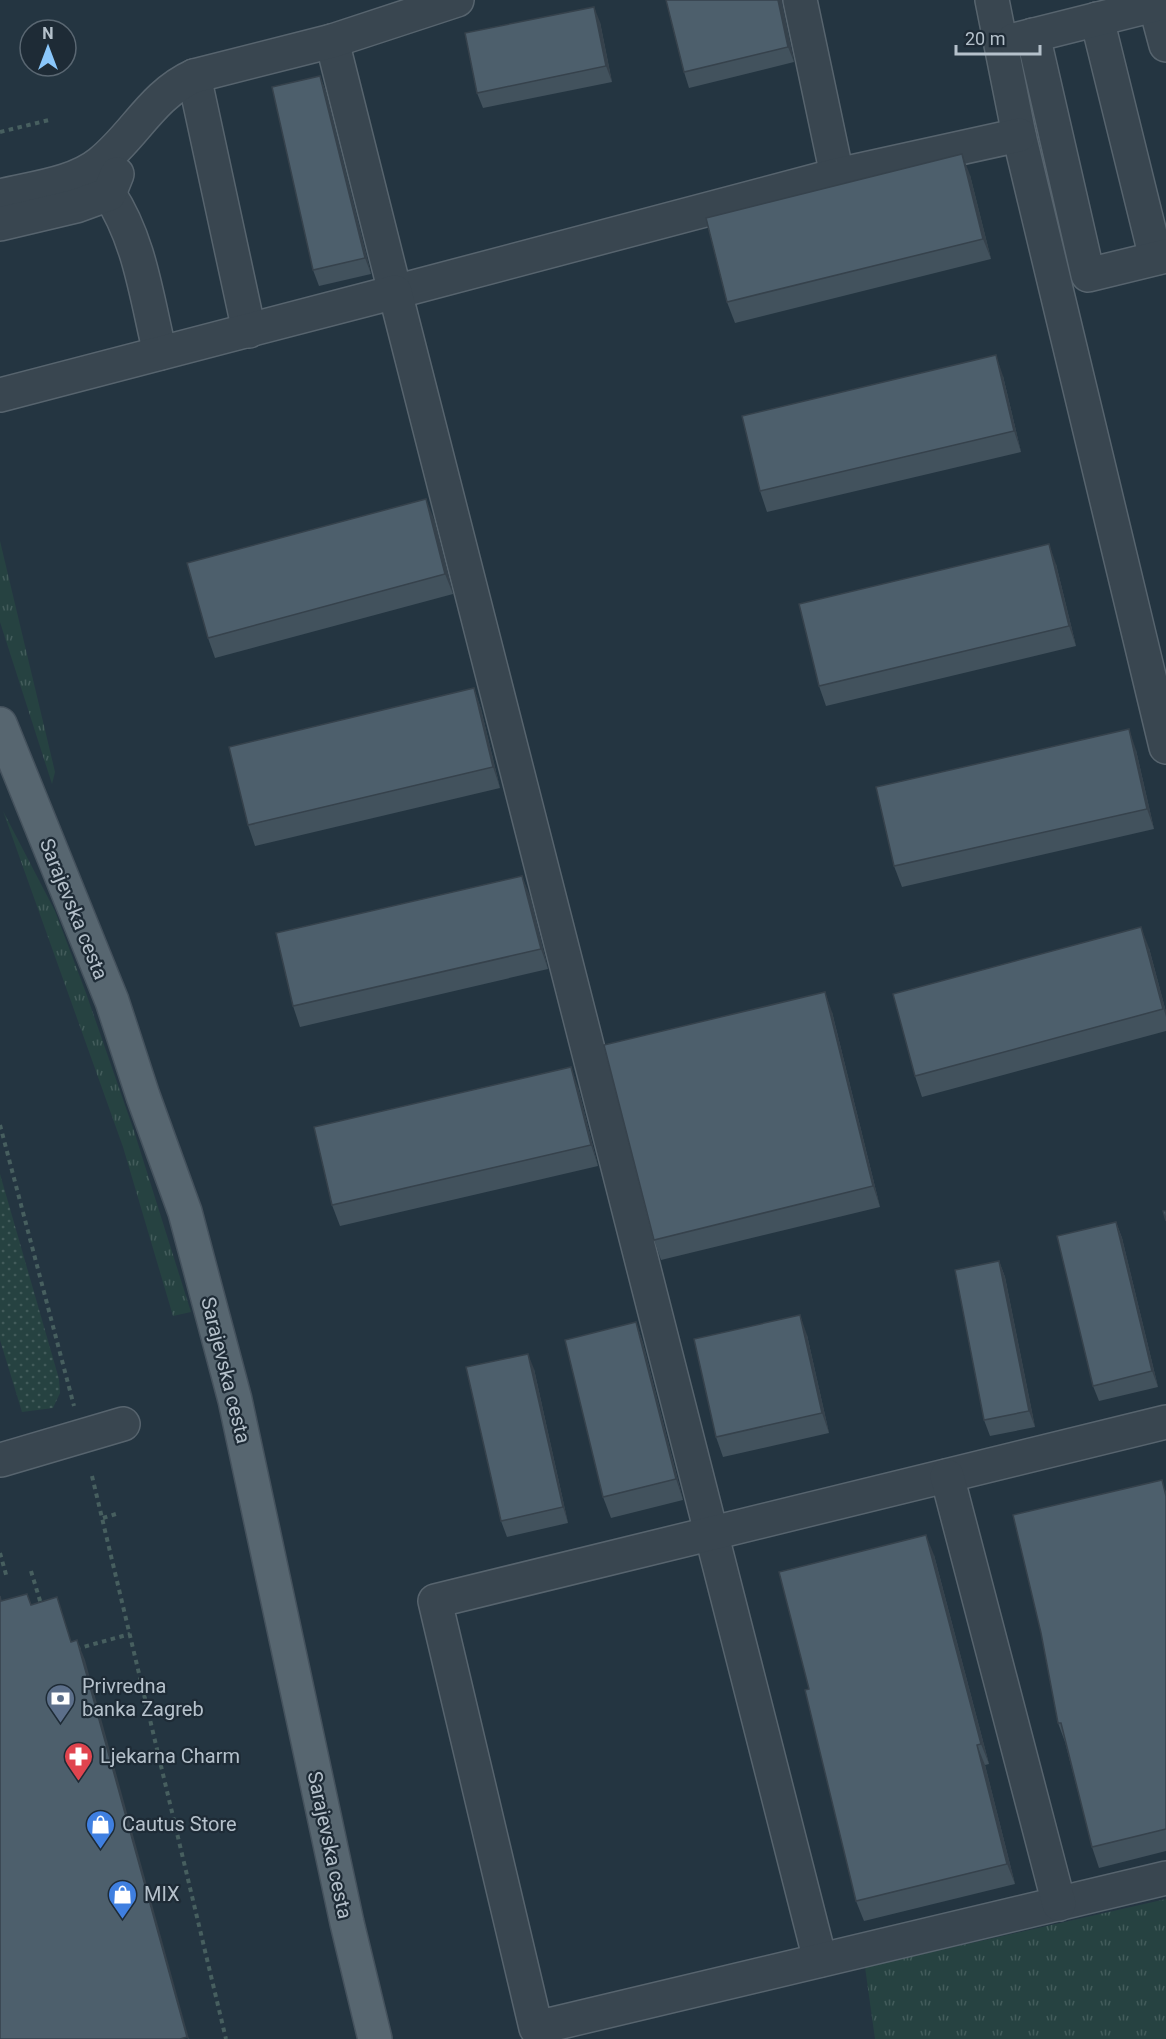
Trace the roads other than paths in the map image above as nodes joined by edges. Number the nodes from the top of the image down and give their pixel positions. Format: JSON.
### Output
{"nodes":[{"id":1,"x":457,"y":0,"type":"edge"},
{"id":2,"x":800,"y":0,"type":"edge"},
{"id":3,"x":992,"y":0,"type":"edge"},
{"id":4,"x":1161,"y":3,"type":"edge"},
{"id":5,"x":1097,"y":19,"type":"junction"},
{"id":6,"x":1033,"y":34,"type":"junction"},
{"id":7,"x":332,"y":41,"type":"junction"},
{"id":8,"x":1001,"y":44,"type":"junction"},
{"id":9,"x":1166,"y":45,"type":"edge"},
{"id":10,"x":194,"y":76,"type":"junction"},
{"id":11,"x":1018,"y":135,"type":"junction"},
{"id":12,"x":120,"y":143,"type":"junction"},
{"id":13,"x":837,"y":175,"type":"junction"},
{"id":14,"x":109,"y":194,"type":"junction"},
{"id":15,"x":0,"y":196,"type":"edge"},
{"id":16,"x":0,"y":224,"type":"edge"},
{"id":17,"x":1161,"y":257,"type":"edge"},
{"id":18,"x":395,"y":292,"type":"junction"},
{"id":19,"x":249,"y":331,"type":"junction"},
{"id":20,"x":160,"y":353,"type":"junction"},
{"id":21,"x":0,"y":395,"type":"edge"},
{"id":22,"x":0,"y":724,"type":"edge"},
{"id":23,"x":1166,"y":747,"type":"edge"},
{"id":24,"x":1166,"y":1422,"type":"edge"},
{"id":25,"x":123,"y":1424,"type":"dead end"},
{"id":26,"x":1,"y":1460,"type":"edge"},
{"id":27,"x":947,"y":1476,"type":"junction"},
{"id":28,"x":712,"y":1534,"type":"junction"},
{"id":29,"x":1166,"y":1878,"type":"edge"},
{"id":30,"x":1059,"y":1904,"type":"junction"},
{"id":31,"x":820,"y":1960,"type":"junction"},
{"id":32,"x":375,"y":2039,"type":"edge"}],
"edges":[{"from":1,"to":7,"type":"lane"},
{"from":2,"to":13,"type":"lane"},
{"from":3,"to":8,"type":"lane"},
{"from":4,"to":5,"type":"lane"},
{"from":4,"to":9,"type":"lane"},
{"from":5,"to":6,"type":"lane"},
{"from":5,"to":17,"type":"lane"},
{"from":6,"to":8,"type":"lane"},
{"from":6,"to":17,"type":"lane"},
{"from":7,"to":10,"type":"lane"},
{"from":7,"to":18,"type":"lane"},
{"from":8,"to":11,"type":"lane"},
{"from":10,"to":12,"type":"lane"},
{"from":10,"to":19,"type":"lane"},
{"from":11,"to":13,"type":"lane"},
{"from":11,"to":23,"type":"lane"},
{"from":12,"to":14,"type":"lane"},
{"from":12,"to":15,"type":"lane"},
{"from":13,"to":18,"type":"lane"},
{"from":14,"to":16,"type":"lane"},
{"from":14,"to":20,"type":"lane"},
{"from":18,"to":19,"type":"lane"},
{"from":18,"to":28,"type":"lane"},
{"from":19,"to":20,"type":"lane"},
{"from":20,"to":21,"type":"lane"},
{"from":22,"to":32,"type":"main road","name":"Sarajevska cesta"},
{"from":24,"to":27,"type":"lane"},
{"from":25,"to":26,"type":"lane"},
{"from":27,"to":28,"type":"lane"},
{"from":27,"to":30,"type":"lane"},
{"from":28,"to":31,"type":"lane"},
{"from":28,"to":31,"type":"lane"},
{"from":29,"to":30,"type":"lane"},
{"from":30,"to":31,"type":"lane"}]}
